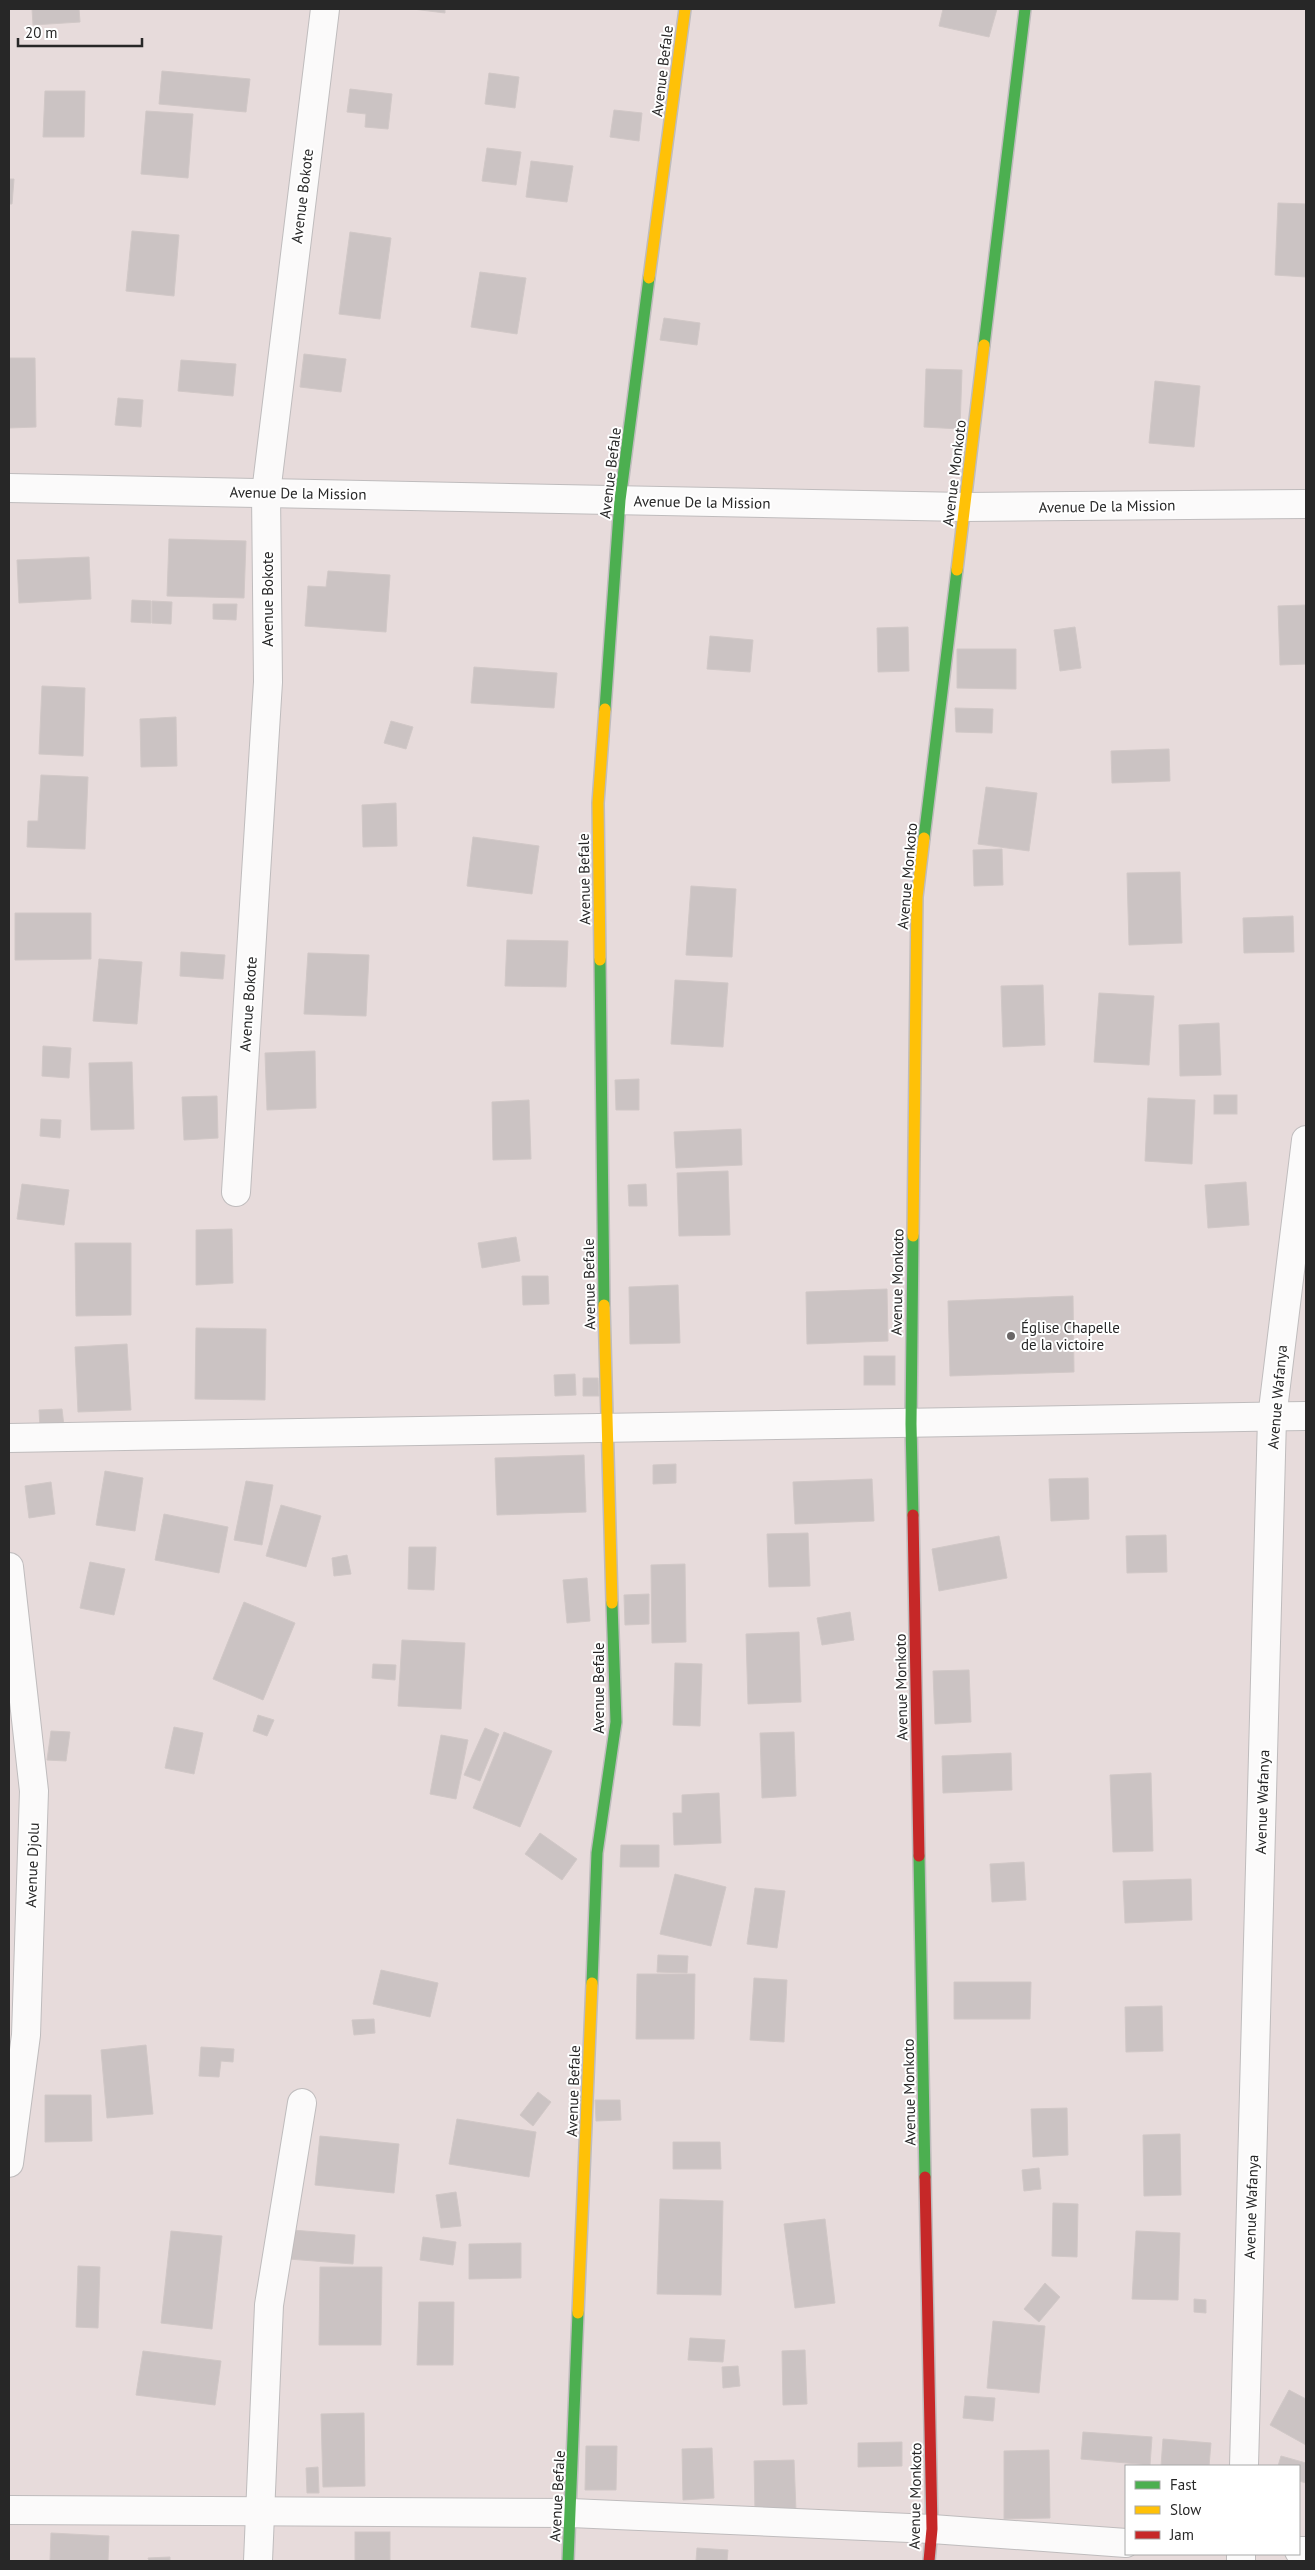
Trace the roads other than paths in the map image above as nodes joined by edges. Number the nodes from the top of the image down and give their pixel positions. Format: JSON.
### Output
{"nodes":[{"id":1,"x":325,"y":9,"type":"edge"},
{"id":2,"x":685,"y":9,"type":"edge"},
{"id":3,"x":1025,"y":9,"type":"edge"},
{"id":4,"x":9,"y":488,"type":"edge"},
{"id":5,"x":266,"y":493,"type":"junction"},
{"id":6,"x":620,"y":500,"type":"junction"},
{"id":7,"x":1306,"y":504,"type":"edge"},
{"id":8,"x":965,"y":507,"type":"junction"},
{"id":9,"x":1306,"y":1140,"type":"edge"},
{"id":10,"x":236,"y":1192,"type":"dead end"},
{"id":11,"x":1306,"y":1416,"type":"edge"},
{"id":12,"x":1272,"y":1418,"type":"junction"},
{"id":13,"x":911,"y":1424,"type":"junction"},
{"id":14,"x":606,"y":1429,"type":"junction"},
{"id":15,"x":9,"y":1438,"type":"edge"},
{"id":16,"x":9,"y":1567,"type":"edge"},
{"id":17,"x":302,"y":2103,"type":"dead end"},
{"id":18,"x":9,"y":2163,"type":"edge"},
{"id":19,"x":1244,"y":2465,"type":"edge"},
{"id":20,"x":9,"y":2510,"type":"edge"},
{"id":21,"x":261,"y":2511,"type":"junction"},
{"id":22,"x":572,"y":2513,"type":"junction"},
{"id":23,"x":932,"y":2529,"type":"junction"},
{"id":24,"x":1125,"y":2543,"type":"edge"},
{"id":25,"x":258,"y":2561,"type":"edge"},
{"id":26,"x":568,"y":2561,"type":"edge"},
{"id":27,"x":928,"y":2561,"type":"edge"}],
"edges":[{"from":1,"to":5,"type":"street","name":"Avenue Bokote"},
{"from":2,"to":6,"type":"street","name":"Avenue Befale"},
{"from":3,"to":8,"type":"street","name":"Avenue Monkoto"},
{"from":4,"to":5,"type":"street","name":"Avenue De la Mission"},
{"from":5,"to":6,"type":"street","name":"Avenue De la Mission"},
{"from":5,"to":10,"type":"street","name":"Avenue Bokote"},
{"from":6,"to":8,"type":"street","name":"Avenue De la Mission"},
{"from":6,"to":14,"type":"street","name":"Avenue Befale"},
{"from":7,"to":8,"type":"street","name":"Avenue De la Mission"},
{"from":8,"to":13,"type":"street","name":"Avenue Monkoto"},
{"from":9,"to":12,"type":"street","name":"Avenue Wafanya"},
{"from":11,"to":12,"type":"street"},
{"from":12,"to":13,"type":"street"},
{"from":12,"to":19,"type":"street","name":"Avenue Wafanya"},
{"from":13,"to":14,"type":"street"},
{"from":13,"to":23,"type":"street","name":"Avenue Monkoto"},
{"from":14,"to":15,"type":"street"},
{"from":14,"to":22,"type":"street","name":"Avenue Befale"},
{"from":16,"to":18,"type":"street","name":"Avenue Djolu"},
{"from":17,"to":21,"type":"street"},
{"from":20,"to":21,"type":"street"},
{"from":21,"to":22,"type":"street"},
{"from":21,"to":25,"type":"street"},
{"from":22,"to":23,"type":"street"},
{"from":22,"to":26,"type":"street","name":"Avenue Befale"},
{"from":23,"to":24,"type":"street"},
{"from":23,"to":27,"type":"street","name":"Avenue Monkoto"}]}
